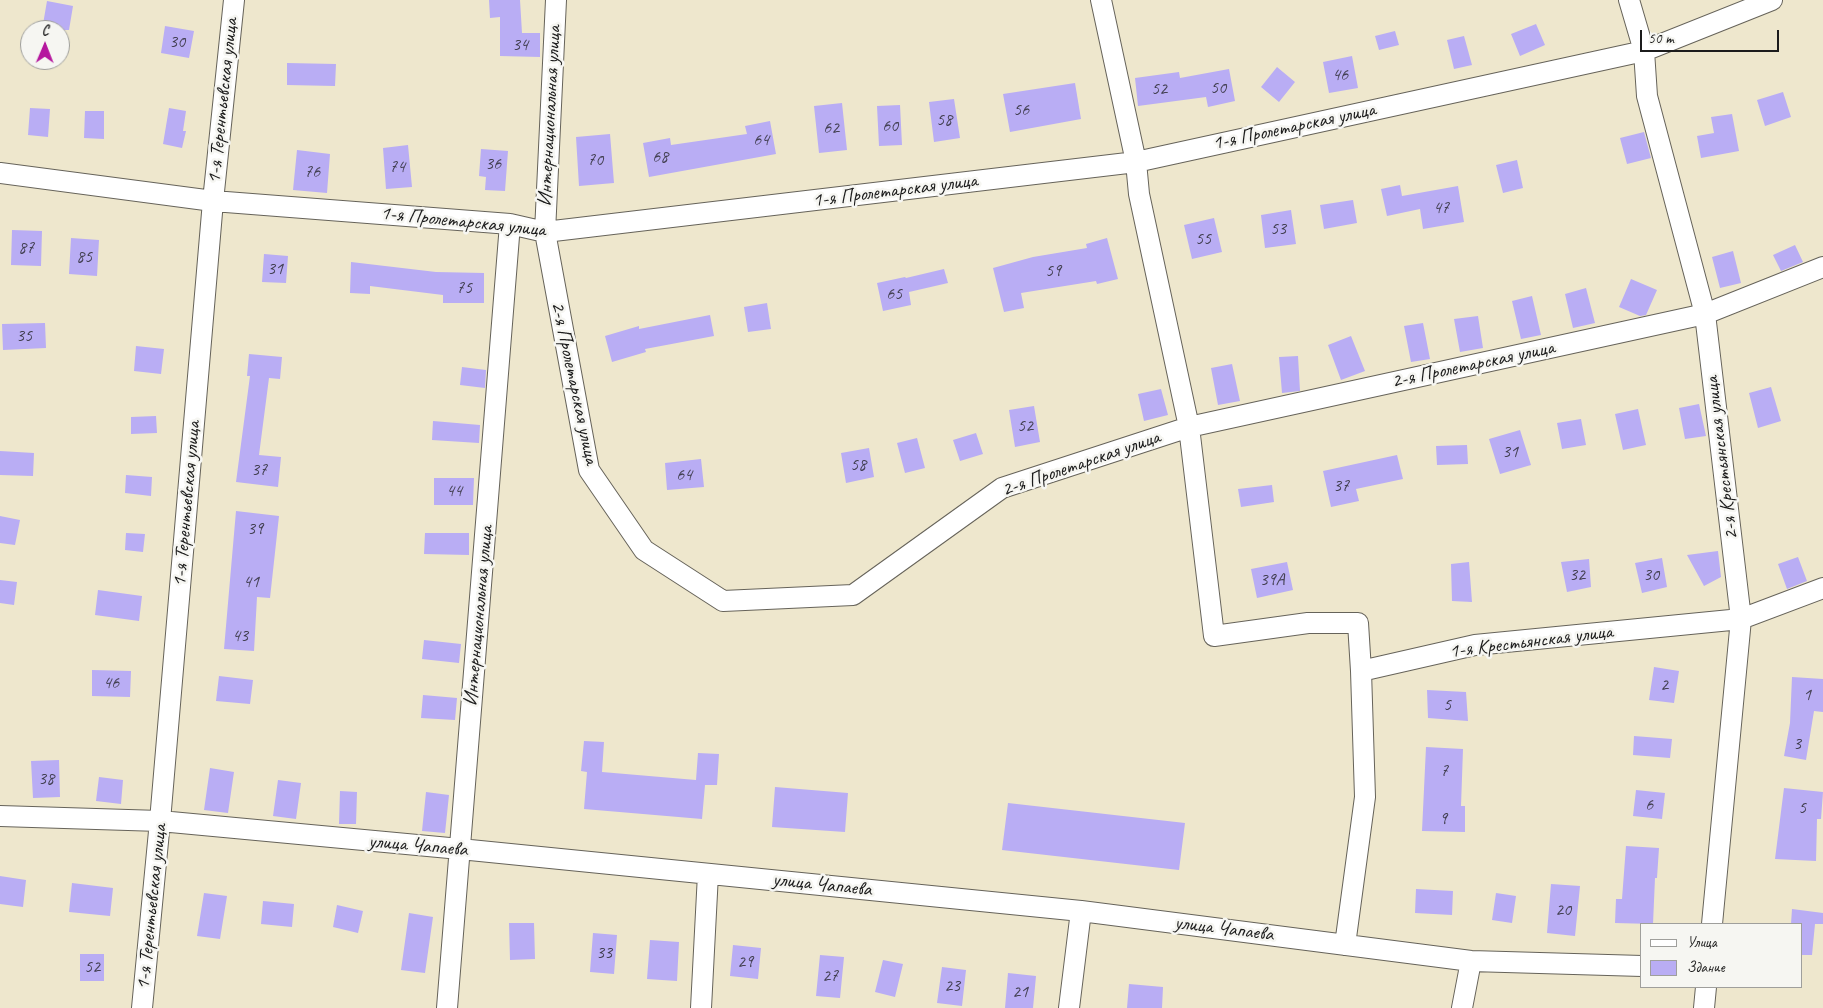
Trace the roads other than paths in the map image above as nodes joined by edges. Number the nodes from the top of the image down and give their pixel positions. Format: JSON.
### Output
{"nodes":[{"id":1,"x":234,"y":0,"type":"edge"},
{"id":2,"x":556,"y":0,"type":"edge"},
{"id":3,"x":1101,"y":0,"type":"edge"},
{"id":4,"x":1629,"y":0,"type":"edge"},
{"id":5,"x":1772,"y":0,"type":"edge"},
{"id":6,"x":1644,"y":51,"type":"junction"},
{"id":7,"x":1136,"y":162,"type":"junction"},
{"id":8,"x":0,"y":173,"type":"edge"},
{"id":9,"x":213,"y":201,"type":"junction"},
{"id":10,"x":510,"y":224,"type":"junction"},
{"id":11,"x":545,"y":232,"type":"junction"},
{"id":12,"x":1823,"y":267,"type":"edge"},
{"id":13,"x":1705,"y":314,"type":"junction"},
{"id":14,"x":1189,"y":427,"type":"junction"},
{"id":15,"x":1823,"y":588,"type":"edge"},
{"id":16,"x":1741,"y":619,"type":"junction"},
{"id":17,"x":1361,"y":670,"type":"junction"},
{"id":18,"x":0,"y":816,"type":"edge"},
{"id":19,"x":160,"y":821,"type":"junction"},
{"id":20,"x":460,"y":850,"type":"junction"},
{"id":21,"x":708,"y":874,"type":"junction"},
{"id":22,"x":1081,"y":911,"type":"junction"},
{"id":23,"x":1712,"y":923,"type":"edge"},
{"id":24,"x":1345,"y":945,"type":"junction"},
{"id":25,"x":1471,"y":961,"type":"junction"},
{"id":26,"x":1640,"y":966,"type":"edge"},
{"id":27,"x":1706,"y":988,"type":"edge"},
{"id":28,"x":142,"y":1008,"type":"edge"},
{"id":29,"x":447,"y":1008,"type":"edge"},
{"id":30,"x":701,"y":1008,"type":"edge"},
{"id":31,"x":1069,"y":1008,"type":"edge"},
{"id":32,"x":1462,"y":1008,"type":"edge"},
{"id":33,"x":1704,"y":1008,"type":"edge"}],
"edges":[{"from":1,"to":9,"type":"street","name":"1-я Терентьевская улица"},
{"from":2,"to":11,"type":"street","name":"Интернациональная улица"},
{"from":3,"to":7,"type":"street"},
{"from":4,"to":6,"type":"street","name":"2-я Крестьянская улица"},
{"from":5,"to":6,"type":"street","name":"1-я Пролетарская улица"},
{"from":6,"to":7,"type":"street","name":"1-я Пролетарская улица"},
{"from":6,"to":13,"type":"street","name":"2-я Крестьянская улица"},
{"from":7,"to":11,"type":"street","name":"1-я Пролетарская улица"},
{"from":7,"to":14,"type":"street"},
{"from":8,"to":9,"type":"street","name":"1-я Пролетарская улица"},
{"from":9,"to":10,"type":"street","name":"1-я Пролетарская улица"},
{"from":9,"to":19,"type":"street","name":"1-я Терентьевская улица"},
{"from":10,"to":11,"type":"street","name":"1-я Пролетарская улица"},
{"from":10,"to":20,"type":"street","name":"Интернациональная улица"},
{"from":11,"to":14,"type":"street","name":"2-я Пролетарская улица"},
{"from":12,"to":13,"type":"street","name":"2-я Пролетарская улица"},
{"from":13,"to":14,"type":"street","name":"2-я Пролетарская улица"},
{"from":13,"to":16,"type":"street","name":"2-я Крестьянская улица"},
{"from":14,"to":17,"type":"street"},
{"from":15,"to":16,"type":"street","name":"1-я Крестьянская улица"},
{"from":16,"to":17,"type":"street","name":"1-я Крестьянская улица"},
{"from":16,"to":23,"type":"street","name":"2-я Крестьянская улица"},
{"from":17,"to":24,"type":"street"},
{"from":18,"to":19,"type":"street","name":"улица Чапаева"},
{"from":19,"to":20,"type":"street","name":"улица Чапаева"},
{"from":19,"to":28,"type":"street","name":"1-я Терентьевская улица"},
{"from":20,"to":21,"type":"street","name":"улица Чапаева"},
{"from":20,"to":29,"type":"street","name":"Интернациональная улица"},
{"from":21,"to":22,"type":"street","name":"улица Чапаева"},
{"from":21,"to":30,"type":"street"},
{"from":22,"to":24,"type":"street","name":"улица Чапаева"},
{"from":22,"to":31,"type":"street"},
{"from":24,"to":25,"type":"street","name":"улица Чапаева"},
{"from":25,"to":26,"type":"street","name":"улица Чапаева"},
{"from":25,"to":32,"type":"street"},
{"from":27,"to":33,"type":"street"}]}
